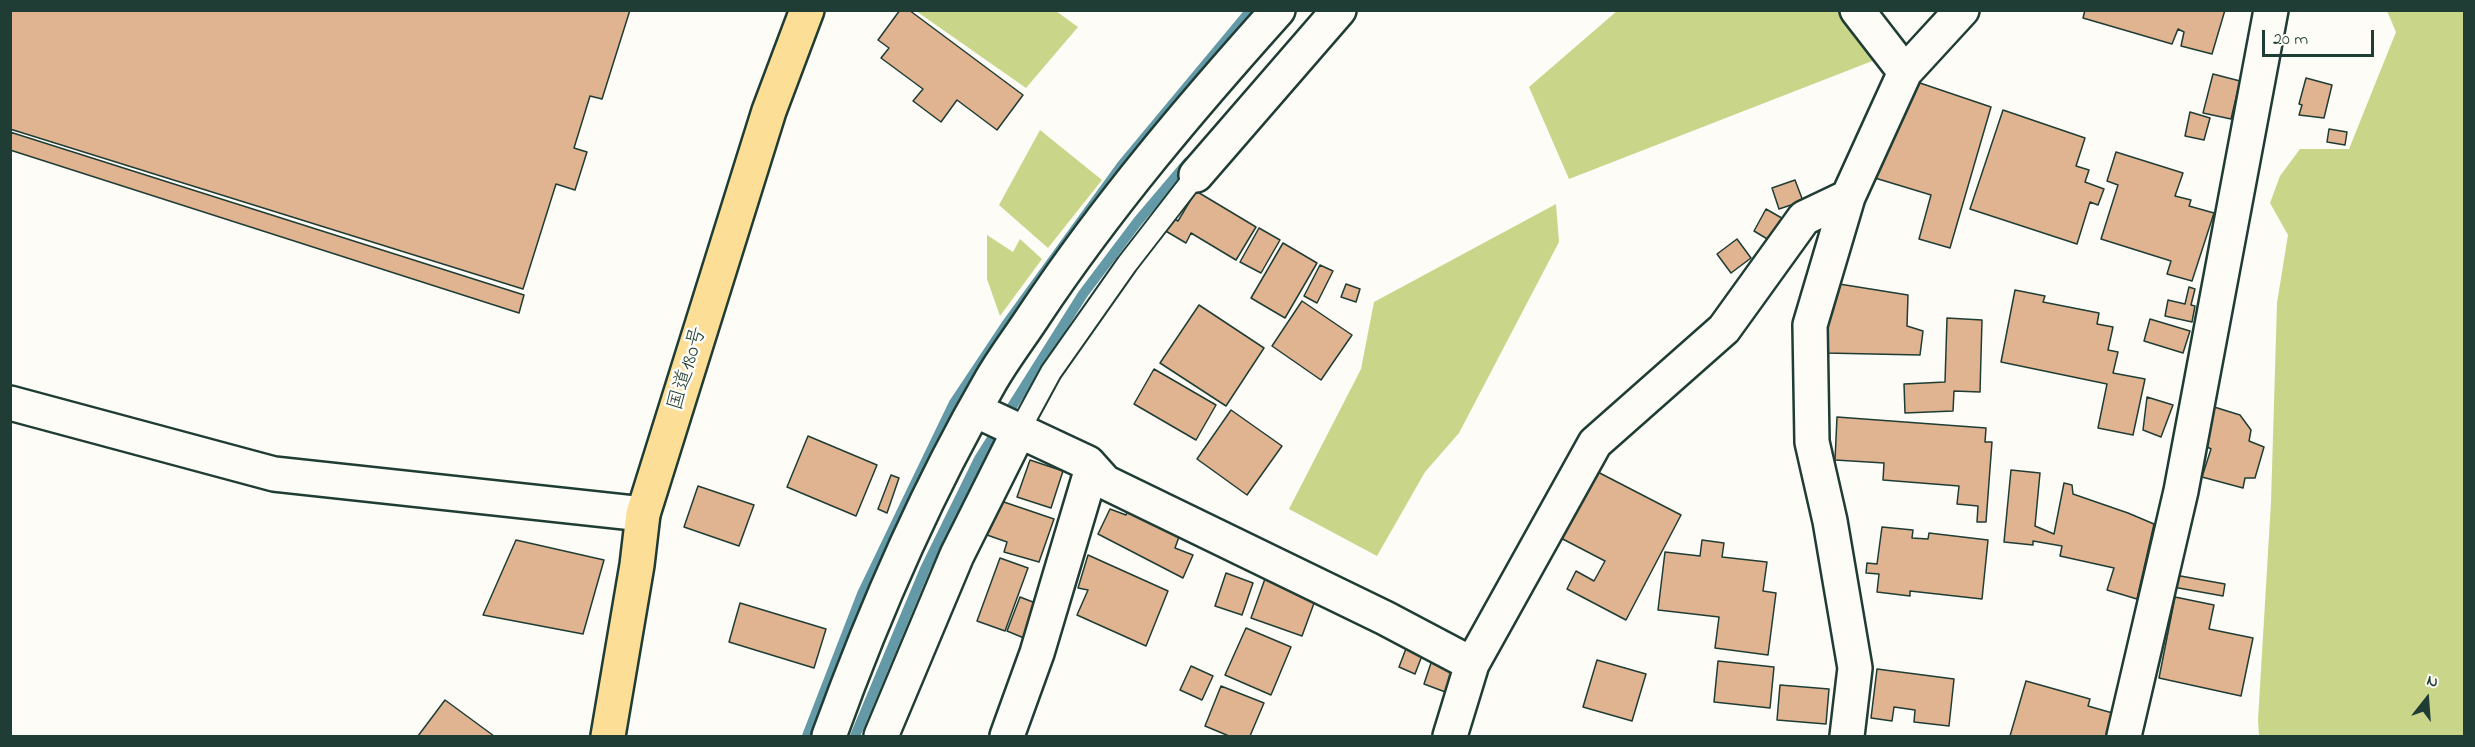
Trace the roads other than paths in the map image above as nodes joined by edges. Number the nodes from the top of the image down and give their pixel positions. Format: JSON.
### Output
{"nodes":[{"id":1,"x":807,"y":10,"type":"edge"},
{"id":2,"x":1278,"y":10,"type":"edge"},
{"id":3,"x":1339,"y":10,"type":"edge"},
{"id":4,"x":1857,"y":10,"type":"edge"},
{"id":5,"x":1962,"y":10,"type":"edge"},
{"id":6,"x":2271,"y":10,"type":"edge"},
{"id":7,"x":1905,"y":72,"type":"junction"},
{"id":8,"x":1196,"y":176,"type":"joint"},
{"id":9,"x":1848,"y":197,"type":"junction"},
{"id":10,"x":10,"y":403,"type":"edge"},
{"id":11,"x":999,"y":421,"type":"junction"},
{"id":12,"x":1092,"y":468,"type":"junction"},
{"id":13,"x":643,"y":514,"type":"junction"},
{"id":14,"x":1472,"y":664,"type":"junction"},
{"id":15,"x":608,"y":736,"type":"edge"},
{"id":16,"x":829,"y":736,"type":"edge"},
{"id":17,"x":881,"y":736,"type":"edge"},
{"id":18,"x":1007,"y":736,"type":"edge"},
{"id":19,"x":1450,"y":736,"type":"edge"},
{"id":20,"x":1847,"y":736,"type":"edge"},
{"id":21,"x":2124,"y":736,"type":"edge"}],
"edges":[{"from":1,"to":13,"type":"highway","name":"国道180号"},
{"from":2,"to":11,"type":"street"},
{"from":3,"to":8,"type":"street"},
{"from":4,"to":7,"type":"street"},
{"from":5,"to":7,"type":"street"},
{"from":6,"to":21,"type":"street"},
{"from":7,"to":9,"type":"street"},
{"from":8,"to":11,"type":"lane"},
{"from":9,"to":14,"type":"street"},
{"from":9,"to":20,"type":"street"},
{"from":10,"to":13,"type":"street"},
{"from":11,"to":12,"type":"street"},
{"from":11,"to":16,"type":"street"},
{"from":11,"to":17,"type":"street"},
{"from":12,"to":14,"type":"street"},
{"from":12,"to":18,"type":"street"},
{"from":13,"to":15,"type":"highway","name":"国道180号"},
{"from":14,"to":19,"type":"street"}]}
